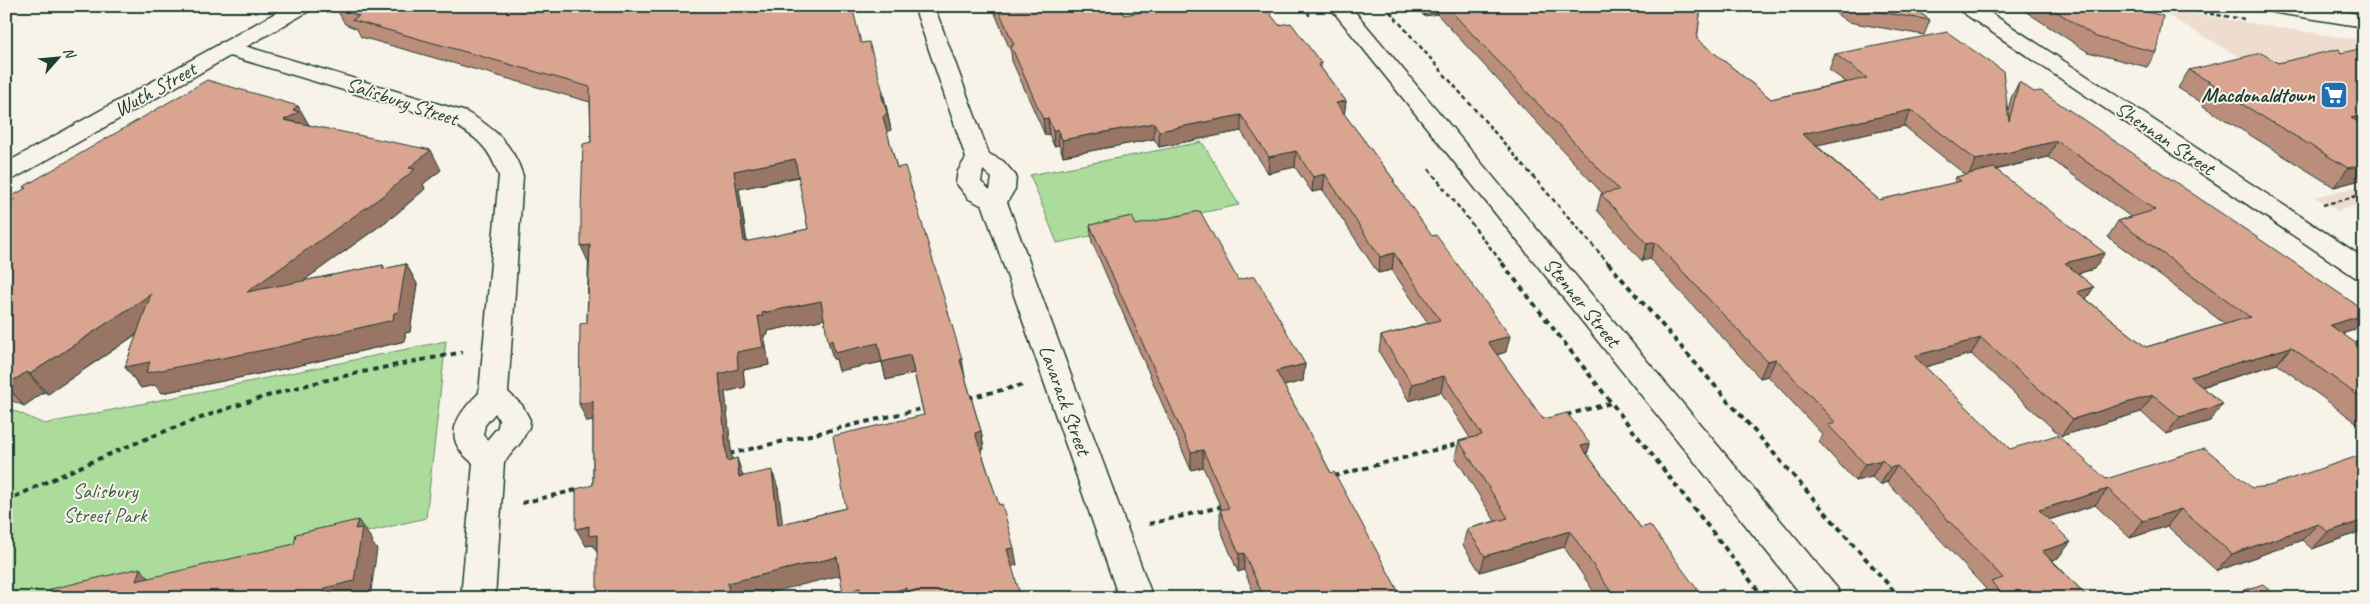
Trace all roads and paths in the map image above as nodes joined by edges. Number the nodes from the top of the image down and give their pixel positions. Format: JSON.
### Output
{"nodes":[{"id":1,"x":304,"y":6,"type":"edge"},
{"id":2,"x":924,"y":6,"type":"edge"},
{"id":3,"x":1303,"y":6,"type":"edge"},
{"id":4,"x":1339,"y":6,"type":"edge"},
{"id":5,"x":1385,"y":6,"type":"edge"},
{"id":6,"x":1966,"y":6,"type":"edge"},
{"id":7,"x":2271,"y":6,"type":"edge"},
{"id":8,"x":2364,"y":21,"type":"edge"},
{"id":9,"x":1315,"y":22,"type":"dead end"},
{"id":10,"x":228,"y":48,"type":"junction"},
{"id":11,"x":1424,"y":163,"type":"dead end"},
{"id":12,"x":6,"y":173,"type":"edge"},
{"id":13,"x":2364,"y":271,"type":"edge"},
{"id":14,"x":497,"y":344,"type":"junction"},
{"id":15,"x":1057,"y":377,"type":"junction"},
{"id":16,"x":962,"y":399,"type":"edge"},
{"id":17,"x":1611,"y":403,"type":"junction"},
{"id":18,"x":933,"y":406,"type":"edge"},
{"id":19,"x":1563,"y":416,"type":"edge"},
{"id":20,"x":1467,"y":441,"type":"edge"},
{"id":21,"x":722,"y":456,"type":"edge"},
{"id":22,"x":1332,"y":477,"type":"edge"},
{"id":23,"x":587,"y":487,"type":"edge"},
{"id":24,"x":523,"y":494,"type":"dead end"},
{"id":25,"x":6,"y":501,"type":"edge"},
{"id":26,"x":1226,"y":505,"type":"edge"},
{"id":27,"x":1146,"y":517,"type":"dead end"},
{"id":28,"x":478,"y":598,"type":"edge"},
{"id":29,"x":1136,"y":598,"type":"edge"},
{"id":30,"x":1764,"y":598,"type":"edge"},
{"id":31,"x":1825,"y":598,"type":"edge"},
{"id":32,"x":1900,"y":598,"type":"edge"}],
"edges":[{"from":1,"to":10,"type":"street","name":"Wuth Street"},
{"from":2,"to":15,"type":"street","name":"Lavarack Street"},
{"from":3,"to":9,"type":"path"},
{"from":4,"to":31,"type":"street","name":"Stenner Street"},
{"from":5,"to":32,"type":"path"},
{"from":6,"to":13,"type":"street","name":"Shennan Street"},
{"from":7,"to":8,"type":"street"},
{"from":10,"to":12,"type":"street","name":"Wuth Street"},
{"from":10,"to":14,"type":"street","name":"Salisbury Street"},
{"from":11,"to":17,"type":"path"},
{"from":14,"to":25,"type":"path"},
{"from":14,"to":28,"type":"street","name":"Salisbury Street"},
{"from":15,"to":16,"type":"path"},
{"from":15,"to":29,"type":"street","name":"Lavarack Street"},
{"from":17,"to":19,"type":"path"},
{"from":17,"to":30,"type":"path"},
{"from":18,"to":21,"type":"path"},
{"from":20,"to":22,"type":"path"},
{"from":23,"to":24,"type":"path"},
{"from":26,"to":27,"type":"path"}]}
